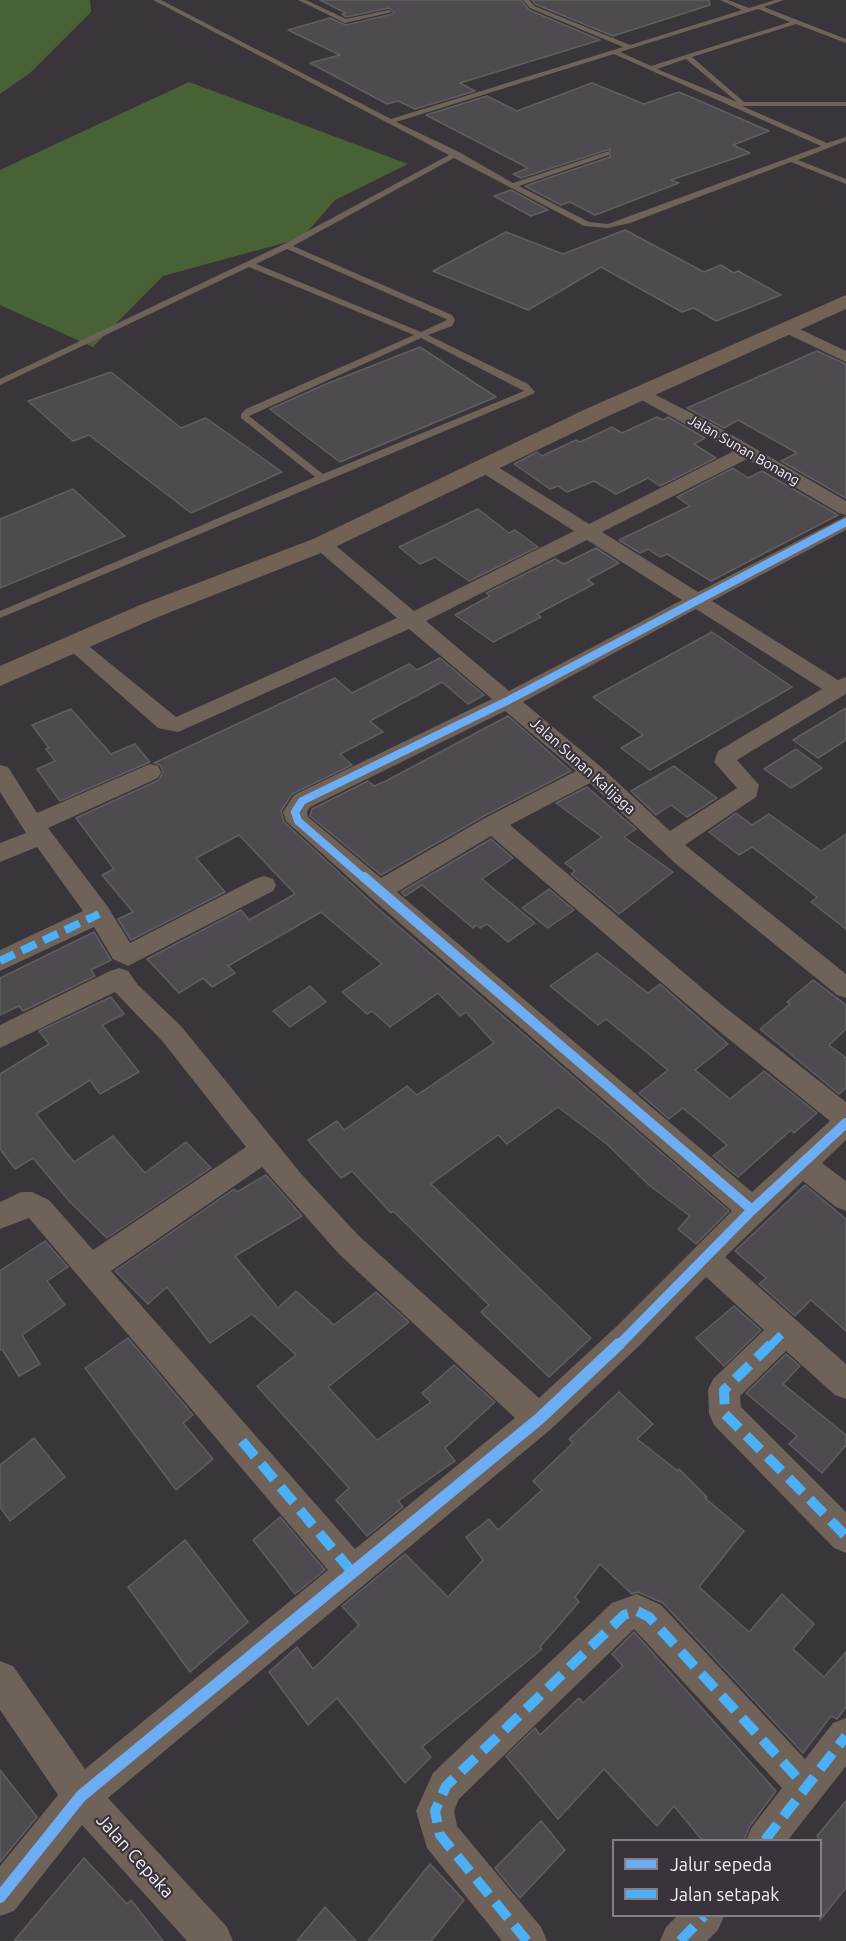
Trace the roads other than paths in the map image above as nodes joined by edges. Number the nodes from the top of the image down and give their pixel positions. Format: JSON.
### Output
{"nodes":[{"id":1,"x":156,"y":0,"type":"edge"},
{"id":2,"x":180,"y":0,"type":"edge"},
{"id":3,"x":301,"y":0,"type":"edge"},
{"id":4,"x":526,"y":0,"type":"edge"},
{"id":5,"x":723,"y":0,"type":"edge"},
{"id":6,"x":780,"y":0,"type":"edge"},
{"id":7,"x":165,"y":4,"type":"junction"},
{"id":8,"x":758,"y":7,"type":"junction"},
{"id":9,"x":748,"y":10,"type":"junction"},
{"id":10,"x":389,"y":12,"type":"dead end"},
{"id":11,"x":796,"y":22,"type":"junction"},
{"id":12,"x":846,"y":41,"type":"edge"},
{"id":13,"x":631,"y":48,"type":"junction"},
{"id":14,"x":614,"y":52,"type":"junction"},
{"id":15,"x":687,"y":57,"type":"junction"},
{"id":16,"x":652,"y":68,"type":"junction"},
{"id":17,"x":733,"y":104,"type":"junction"},
{"id":18,"x":742,"y":104,"type":"junction"},
{"id":19,"x":846,"y":104,"type":"edge"},
{"id":20,"x":389,"y":122,"type":"junction"},
{"id":21,"x":846,"y":139,"type":"edge"},
{"id":22,"x":827,"y":146,"type":"junction"},
{"id":23,"x":606,"y":153,"type":"dead end"},
{"id":24,"x":456,"y":154,"type":"junction"},
{"id":25,"x":789,"y":159,"type":"junction"},
{"id":26,"x":846,"y":182,"type":"edge"},
{"id":27,"x":514,"y":185,"type":"junction"},
{"id":28,"x":287,"y":246,"type":"junction"},
{"id":29,"x":251,"y":266,"type":"junction"},
{"id":30,"x":846,"y":301,"type":"edge"},
{"id":31,"x":785,"y":327,"type":"junction"},
{"id":32,"x":421,"y":335,"type":"junction"},
{"id":33,"x":846,"y":357,"type":"edge"},
{"id":34,"x":0,"y":382,"type":"edge"},
{"id":35,"x":642,"y":393,"type":"junction"},
{"id":36,"x":747,"y":452,"type":"junction"},
{"id":37,"x":484,"y":466,"type":"junction"},
{"id":38,"x":322,"y":478,"type":"junction"},
{"id":39,"x":846,"y":509,"type":"edge"},
{"id":40,"x":846,"y":522,"type":"edge"},
{"id":41,"x":591,"y":532,"type":"junction"},
{"id":42,"x":322,"y":544,"type":"junction"},
{"id":43,"x":697,"y":600,"type":"junction"},
{"id":44,"x":0,"y":615,"type":"edge"},
{"id":45,"x":411,"y":620,"type":"junction"},
{"id":46,"x":73,"y":644,"type":"junction"},
{"id":47,"x":0,"y":677,"type":"edge"},
{"id":48,"x":842,"y":687,"type":"edge"},
{"id":49,"x":509,"y":700,"type":"junction"},
{"id":50,"x":150,"y":772,"type":"dead end"},
{"id":51,"x":592,"y":772,"type":"junction"},
{"id":52,"x":0,"y":773,"type":"edge"},
{"id":53,"x":493,"y":824,"type":"junction"},
{"id":54,"x":37,"y":831,"type":"junction"},
{"id":55,"x":669,"y":844,"type":"junction"},
{"id":56,"x":0,"y":853,"type":"edge"},
{"id":57,"x":264,"y":885,"type":"dead end"},
{"id":58,"x":379,"y":891,"type":"junction"},
{"id":59,"x":99,"y":914,"type":"junction"},
{"id":60,"x":0,"y":961,"type":"edge"},
{"id":61,"x":846,"y":988,"type":"edge"},
{"id":62,"x":0,"y":1037,"type":"edge"},
{"id":63,"x":846,"y":1118,"type":"edge"},
{"id":64,"x":846,"y":1123,"type":"edge"},
{"id":65,"x":265,"y":1150,"type":"junction"},
{"id":66,"x":801,"y":1163,"type":"junction"},
{"id":67,"x":846,"y":1198,"type":"edge"},
{"id":68,"x":752,"y":1210,"type":"junction"},
{"id":69,"x":0,"y":1216,"type":"edge"},
{"id":70,"x":705,"y":1258,"type":"junction"},
{"id":71,"x":91,"y":1268,"type":"junction"},
{"id":72,"x":786,"y":1330,"type":"junction"},
{"id":73,"x":846,"y":1384,"type":"edge"},
{"id":74,"x":539,"y":1419,"type":"junction"},
{"id":75,"x":846,"y":1536,"type":"edge"},
{"id":76,"x":353,"y":1573,"type":"junction"},
{"id":77,"x":0,"y":1679,"type":"edge"},
{"id":78,"x":846,"y":1736,"type":"edge"},
{"id":79,"x":805,"y":1786,"type":"junction"},
{"id":80,"x":81,"y":1796,"type":"junction"},
{"id":81,"x":766,"y":1839,"type":"edge"},
{"id":82,"x":0,"y":1897,"type":"edge"},
{"id":83,"x":703,"y":1917,"type":"edge"},
{"id":84,"x":213,"y":1941,"type":"edge"},
{"id":85,"x":527,"y":1941,"type":"edge"},
{"id":86,"x":680,"y":1941,"type":"edge"}],
"edges":[{"from":1,"to":7,"type":"lane"},
{"from":2,"to":7,"type":"lane"},
{"from":3,"to":10,"type":"lane"},
{"from":4,"to":13,"type":"lane"},
{"from":5,"to":9,"type":"lane"},
{"from":6,"to":8,"type":"lane"},
{"from":7,"to":20,"type":"lane"},
{"from":8,"to":9,"type":"lane"},
{"from":8,"to":11,"type":"lane"},
{"from":9,"to":13,"type":"lane"},
{"from":11,"to":12,"type":"lane"},
{"from":11,"to":15,"type":"lane"},
{"from":13,"to":14,"type":"lane"},
{"from":14,"to":16,"type":"lane"},
{"from":14,"to":20,"type":"lane"},
{"from":15,"to":16,"type":"lane"},
{"from":15,"to":18,"type":"lane"},
{"from":16,"to":17,"type":"lane"},
{"from":17,"to":18,"type":"lane"},
{"from":17,"to":22,"type":"lane"},
{"from":18,"to":19,"type":"lane"},
{"from":20,"to":24,"type":"lane"},
{"from":21,"to":22,"type":"lane"},
{"from":22,"to":25,"type":"lane"},
{"from":23,"to":27,"type":"lane"},
{"from":24,"to":27,"type":"lane"},
{"from":24,"to":28,"type":"lane"},
{"from":25,"to":26,"type":"lane"},
{"from":25,"to":27,"type":"lane"},
{"from":28,"to":29,"type":"lane"},
{"from":28,"to":32,"type":"lane"},
{"from":29,"to":32,"type":"lane"},
{"from":29,"to":34,"type":"lane"},
{"from":30,"to":31,"type":"main road"},
{"from":31,"to":33,"type":"street"},
{"from":31,"to":35,"type":"main road"},
{"from":32,"to":38,"type":"lane"},
{"from":32,"to":38,"type":"lane"},
{"from":35,"to":36,"type":"street","name":"Jalan Sunan Bonang"},
{"from":35,"to":37,"type":"main road"},
{"from":36,"to":39,"type":"street","name":"Jalan Sunan Bonang"},
{"from":36,"to":41,"type":"street"},
{"from":37,"to":41,"type":"street"},
{"from":37,"to":42,"type":"main road"},
{"from":38,"to":44,"type":"lane"},
{"from":40,"to":43,"type":"street"},
{"from":41,"to":43,"type":"street"},
{"from":41,"to":45,"type":"street"},
{"from":42,"to":45,"type":"street","name":"Jalan Sunan Kalijaga"},
{"from":42,"to":46,"type":"main road"},
{"from":43,"to":48,"type":"street"},
{"from":43,"to":49,"type":"street"},
{"from":45,"to":46,"type":"street"},
{"from":45,"to":49,"type":"street","name":"Jalan Sunan Kalijaga"},
{"from":46,"to":47,"type":"main road"},
{"from":48,"to":55,"type":"street"},
{"from":49,"to":51,"type":"street","name":"Jalan Sunan Kalijaga"},
{"from":49,"to":58,"type":"street"},
{"from":50,"to":54,"type":"street"},
{"from":51,"to":53,"type":"street"},
{"from":51,"to":55,"type":"street","name":"Jalan Sunan Kalijaga"},
{"from":52,"to":54,"type":"street"},
{"from":53,"to":58,"type":"street"},
{"from":53,"to":63,"type":"street"},
{"from":54,"to":56,"type":"street"},
{"from":54,"to":59,"type":"street"},
{"from":55,"to":61,"type":"street","name":"Jalan Sunan Kalijaga"},
{"from":57,"to":59,"type":"street"},
{"from":58,"to":68,"type":"street"},
{"from":59,"to":60,"type":"street"},
{"from":62,"to":65,"type":"street"},
{"from":64,"to":66,"type":"street"},
{"from":65,"to":71,"type":"street"},
{"from":65,"to":74,"type":"street"},
{"from":66,"to":67,"type":"street"},
{"from":66,"to":68,"type":"street"},
{"from":68,"to":70,"type":"street"},
{"from":69,"to":71,"type":"street"},
{"from":70,"to":72,"type":"street"},
{"from":70,"to":74,"type":"street"},
{"from":71,"to":76,"type":"street"},
{"from":72,"to":73,"type":"street"},
{"from":72,"to":75,"type":"street"},
{"from":74,"to":76,"type":"street"},
{"from":76,"to":80,"type":"street"},
{"from":77,"to":80,"type":"street","name":"Jalan Cepaka"},
{"from":78,"to":79,"type":"street"},
{"from":79,"to":81,"type":"street"},
{"from":79,"to":85,"type":"street"},
{"from":80,"to":82,"type":"street"},
{"from":80,"to":84,"type":"street","name":"Jalan Cepaka"},
{"from":83,"to":86,"type":"street"}]}
